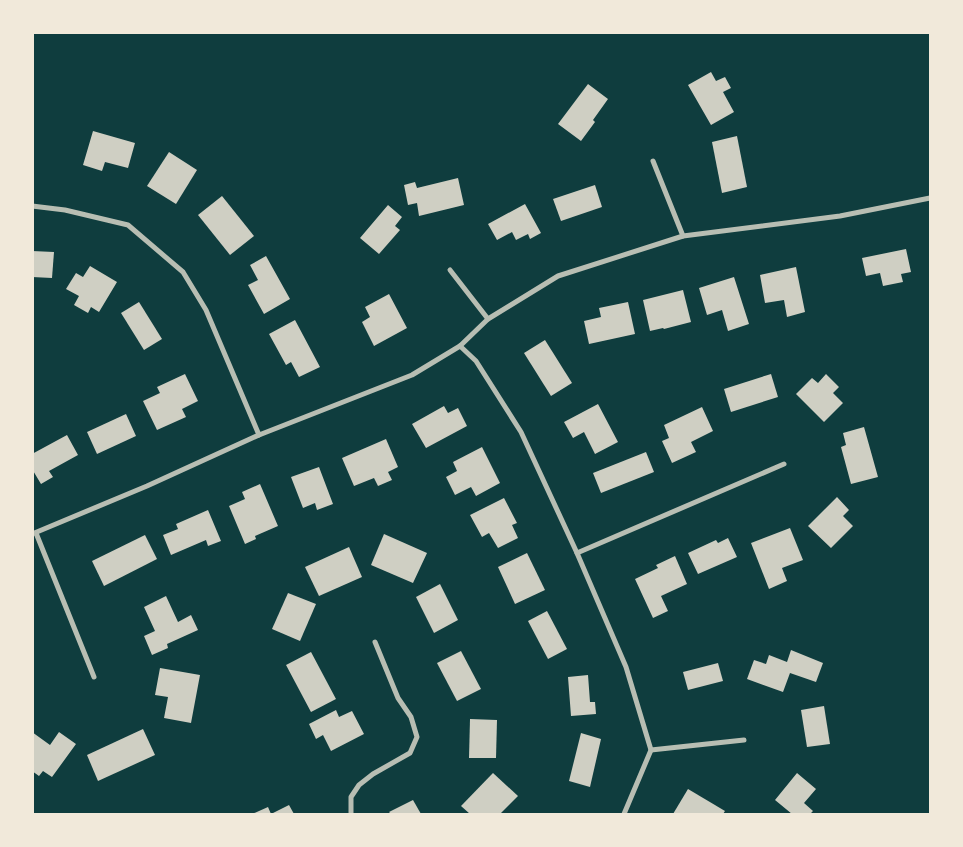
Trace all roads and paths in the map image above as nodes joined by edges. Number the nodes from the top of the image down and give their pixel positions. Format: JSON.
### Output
{"nodes":[{"id":1,"x":653,"y":161,"type":"dead end"},
{"id":2,"x":930,"y":198,"type":"edge"},
{"id":3,"x":32,"y":206,"type":"edge"},
{"id":4,"x":683,"y":236,"type":"junction"},
{"id":5,"x":450,"y":270,"type":"dead end"},
{"id":6,"x":488,"y":319,"type":"junction"},
{"id":7,"x":460,"y":346,"type":"junction"},
{"id":8,"x":259,"y":435,"type":"junction"},
{"id":9,"x":784,"y":464,"type":"dead end"},
{"id":10,"x":34,"y":533,"type":"edge"},
{"id":11,"x":578,"y":553,"type":"junction"},
{"id":12,"x":376,"y":642,"type":"dead end"},
{"id":13,"x":94,"y":677,"type":"dead end"},
{"id":14,"x":744,"y":740,"type":"dead end"},
{"id":15,"x":651,"y":750,"type":"junction"},
{"id":16,"x":351,"y":814,"type":"edge"},
{"id":17,"x":624,"y":814,"type":"edge"}],
"edges":[{"from":1,"to":4,"type":"street"},
{"from":2,"to":4,"type":"street"},
{"from":3,"to":8,"type":"street"},
{"from":4,"to":6,"type":"street"},
{"from":5,"to":6,"type":"street"},
{"from":6,"to":7,"type":"street"},
{"from":7,"to":8,"type":"street"},
{"from":7,"to":11,"type":"street"},
{"from":8,"to":10,"type":"street"},
{"from":9,"to":11,"type":"street"},
{"from":10,"to":13,"type":"street"},
{"from":11,"to":15,"type":"street"},
{"from":12,"to":16,"type":"street"},
{"from":14,"to":15,"type":"street"},
{"from":15,"to":17,"type":"street"}]}
